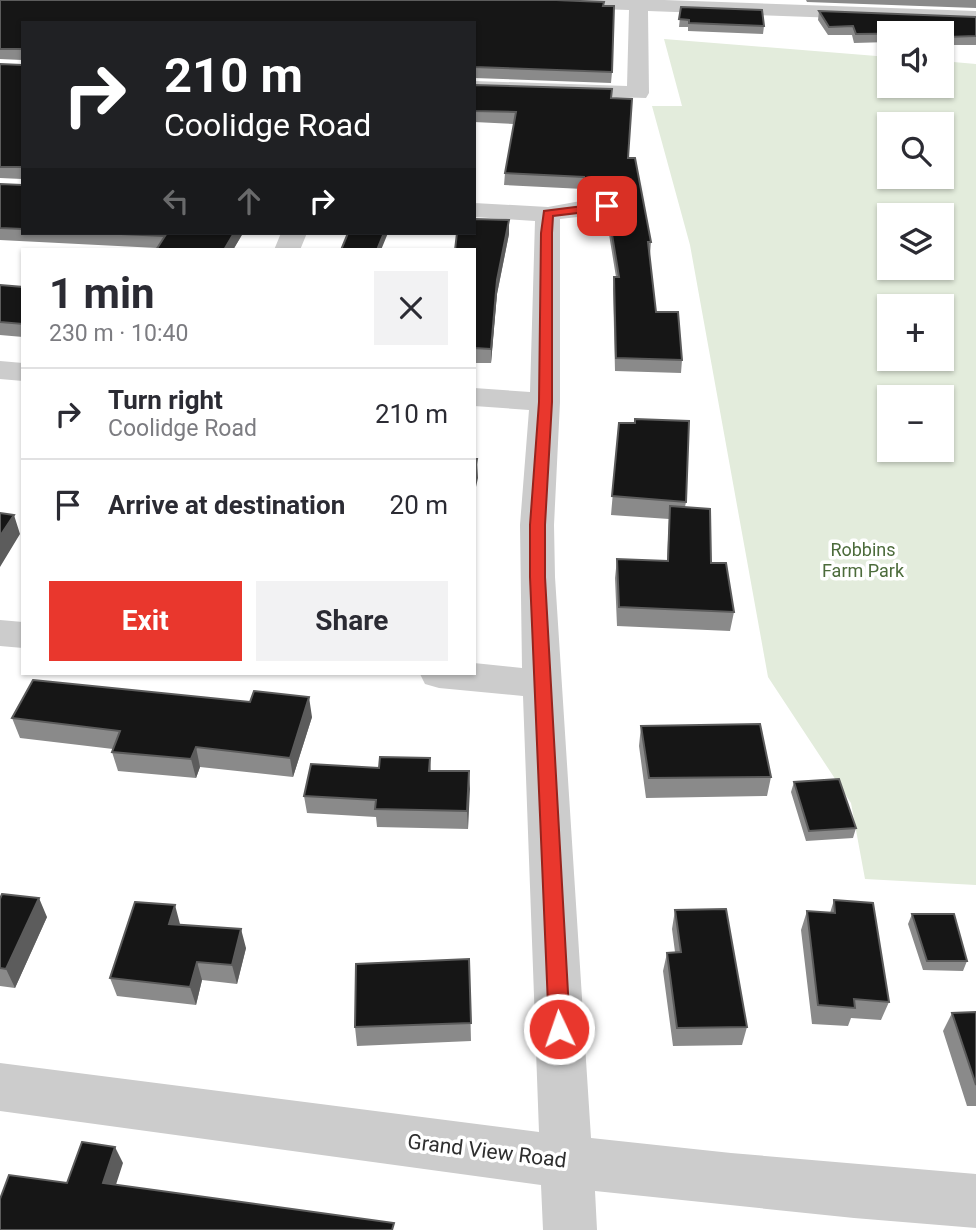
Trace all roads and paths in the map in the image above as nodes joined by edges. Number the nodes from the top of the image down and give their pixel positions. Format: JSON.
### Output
{"nodes":[{"id":1,"x":509,"y":0,"type":"edge"},
{"id":2,"x":640,"y":2,"type":"edge"},
{"id":3,"x":976,"y":17,"type":"edge"},
{"id":4,"x":476,"y":87,"type":"edge"},
{"id":5,"x":621,"y":206,"type":"edge"},
{"id":6,"x":476,"y":210,"type":"edge"},
{"id":7,"x":548,"y":214,"type":"junction"},
{"id":8,"x":0,"y":370,"type":"edge"},
{"id":9,"x":21,"y":372,"type":"edge"},
{"id":10,"x":476,"y":397,"type":"edge"},
{"id":11,"x":545,"y":402,"type":"junction"},
{"id":12,"x":0,"y":633,"type":"edge"},
{"id":13,"x":21,"y":635,"type":"edge"},
{"id":14,"x":449,"y":675,"type":"edge"},
{"id":15,"x":543,"y":684,"type":"junction"},
{"id":16,"x":0,"y":1087,"type":"edge"},
{"id":17,"x":566,"y":1162,"type":"junction"},
{"id":18,"x":976,"y":1201,"type":"edge"},
{"id":19,"x":570,"y":1230,"type":"edge"}],
"edges":[{"from":1,"to":2,"type":"street"},
{"from":2,"to":3,"type":"street"},
{"from":2,"to":4,"type":"street"},
{"from":5,"to":7,"type":"street"},
{"from":6,"to":7,"type":"street"},
{"from":7,"to":11,"type":"street"},
{"from":8,"to":9,"type":"street"},
{"from":10,"to":11,"type":"street"},
{"from":11,"to":15,"type":"street"},
{"from":12,"to":13,"type":"street"},
{"from":14,"to":15,"type":"street"},
{"from":15,"to":17,"type":"street"},
{"from":16,"to":17,"type":"street","name":"Grand View Road"},
{"from":17,"to":18,"type":"street","name":"Grand View Road"},
{"from":17,"to":19,"type":"street"}]}
